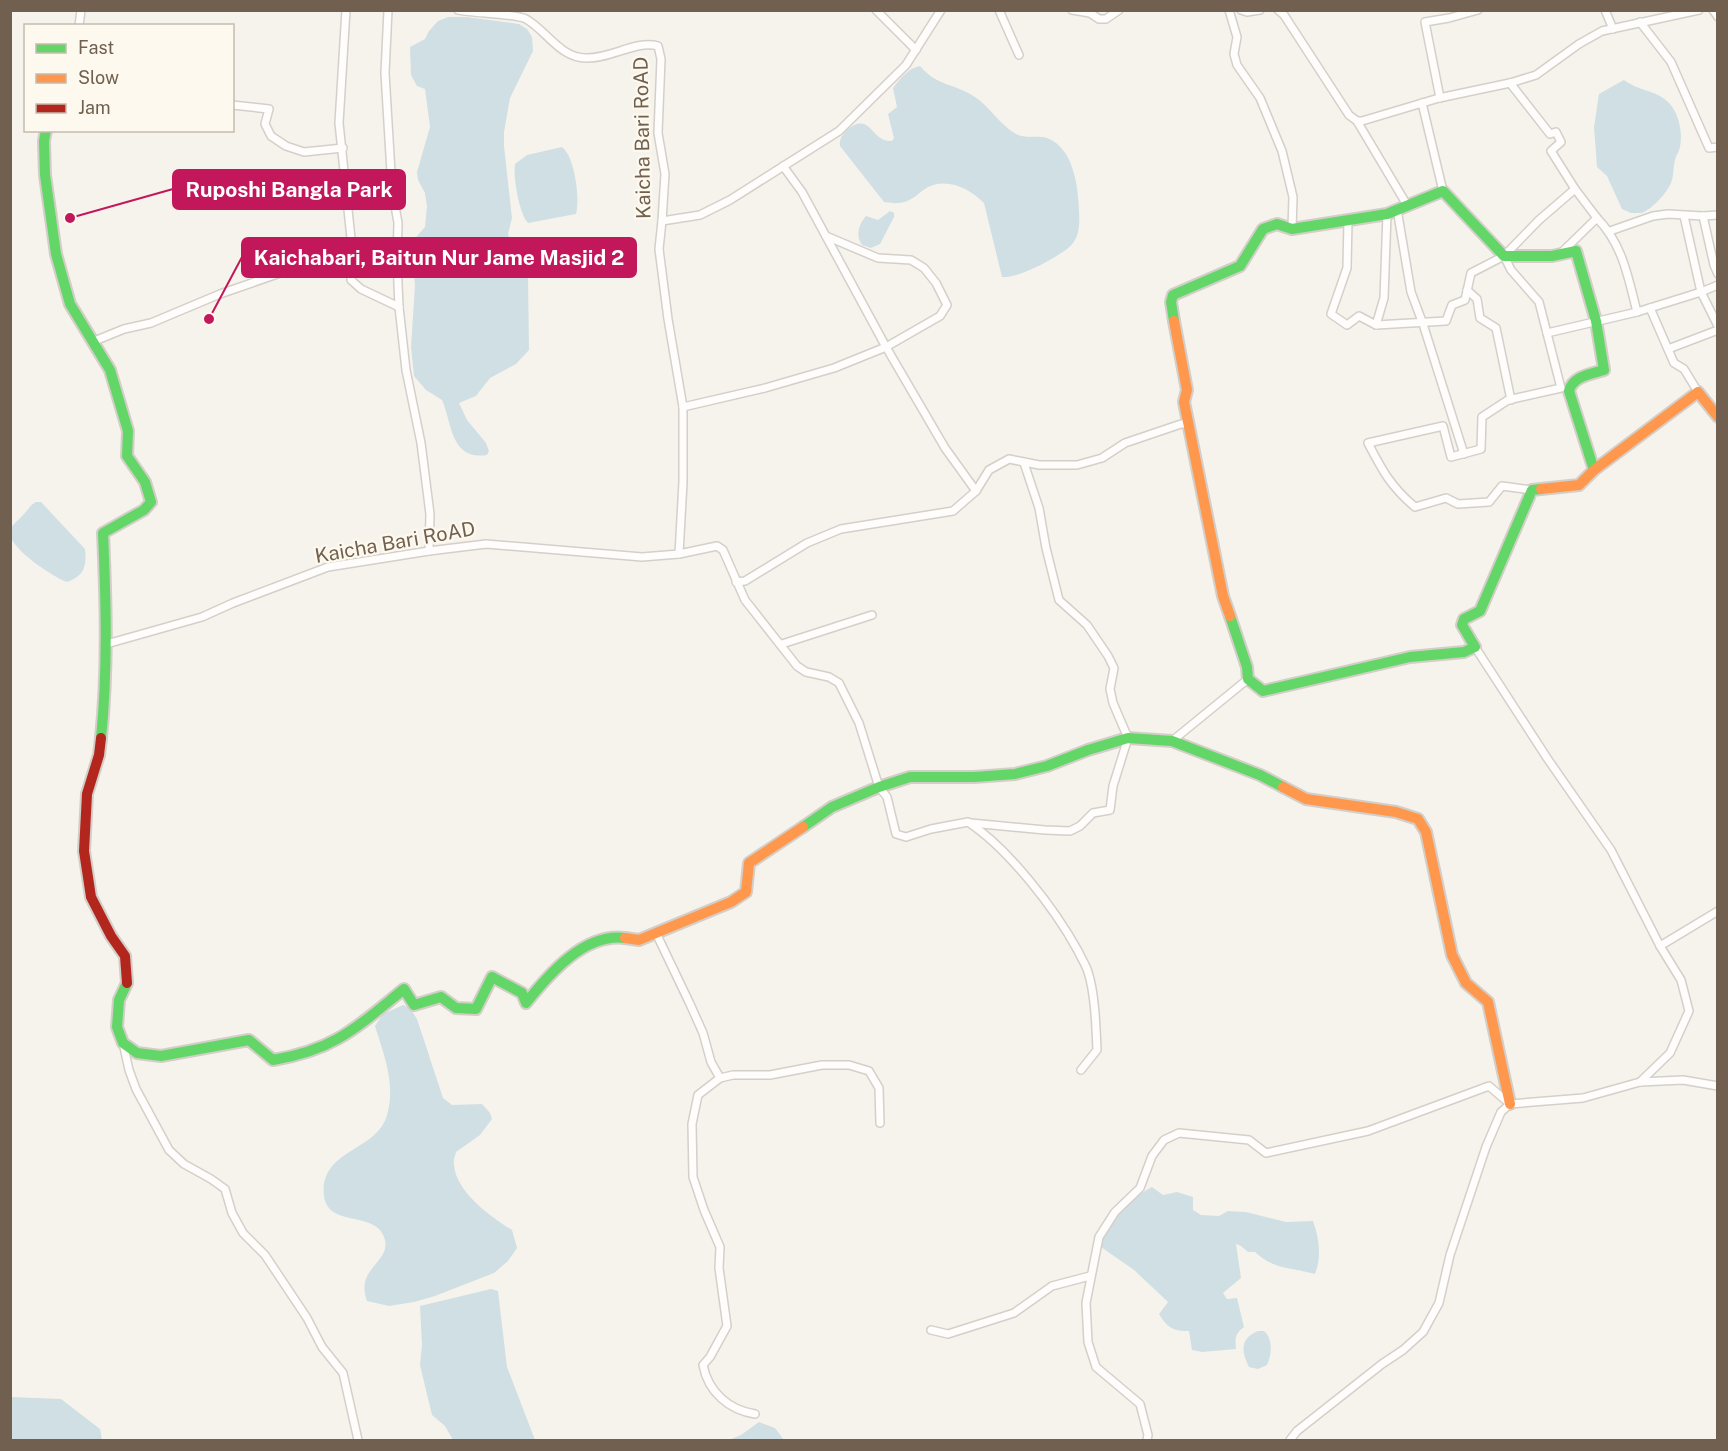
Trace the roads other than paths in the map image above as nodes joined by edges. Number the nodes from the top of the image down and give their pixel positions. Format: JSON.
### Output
{"nodes":[{"id":1,"x":346,"y":10,"type":"edge"},
{"id":2,"x":388,"y":10,"type":"edge"},
{"id":3,"x":458,"y":10,"type":"edge"},
{"id":4,"x":876,"y":10,"type":"edge"},
{"id":5,"x":941,"y":10,"type":"edge"},
{"id":6,"x":999,"y":10,"type":"edge"},
{"id":7,"x":1072,"y":10,"type":"edge"},
{"id":8,"x":1119,"y":10,"type":"edge"},
{"id":9,"x":1229,"y":10,"type":"edge"},
{"id":10,"x":1241,"y":10,"type":"edge"},
{"id":11,"x":1260,"y":10,"type":"edge"},
{"id":12,"x":1278,"y":10,"type":"edge"},
{"id":13,"x":1478,"y":10,"type":"edge"},
{"id":14,"x":1605,"y":10,"type":"edge"},
{"id":15,"x":1699,"y":10,"type":"edge"},
{"id":16,"x":1713,"y":10,"type":"edge"},
{"id":17,"x":1718,"y":17,"type":"edge"},
{"id":18,"x":1640,"y":22,"type":"junction"},
{"id":19,"x":1613,"y":28,"type":"junction"},
{"id":20,"x":916,"y":50,"type":"junction"},
{"id":21,"x":1019,"y":55,"type":"dead end"},
{"id":22,"x":1510,"y":83,"type":"junction"},
{"id":23,"x":1440,"y":98,"type":"junction"},
{"id":24,"x":1422,"y":104,"type":"junction"},
{"id":25,"x":234,"y":105,"type":"edge"},
{"id":26,"x":1357,"y":121,"type":"junction"},
{"id":27,"x":46,"y":132,"type":"edge"},
{"id":28,"x":1718,"y":147,"type":"edge"},
{"id":29,"x":343,"y":148,"type":"junction"},
{"id":30,"x":783,"y":166,"type":"junction"},
{"id":31,"x":1575,"y":189,"type":"junction"},
{"id":32,"x":1443,"y":191,"type":"junction"},
{"id":33,"x":1397,"y":210,"type":"junction"},
{"id":34,"x":1718,"y":215,"type":"edge"},
{"id":35,"x":1683,"y":216,"type":"junction"},
{"id":36,"x":1703,"y":216,"type":"junction"},
{"id":37,"x":1597,"y":218,"type":"junction"},
{"id":38,"x":1348,"y":220,"type":"junction"},
{"id":39,"x":663,"y":221,"type":"junction"},
{"id":40,"x":1292,"y":229,"type":"junction"},
{"id":41,"x":1610,"y":231,"type":"junction"},
{"id":42,"x":826,"y":236,"type":"junction"},
{"id":43,"x":352,"y":248,"type":"junction"},
{"id":44,"x":1561,"y":253,"type":"junction"},
{"id":45,"x":1504,"y":256,"type":"junction"},
{"id":46,"x":1718,"y":274,"type":"edge"},
{"id":47,"x":1718,"y":285,"type":"edge"},
{"id":48,"x":1467,"y":290,"type":"junction"},
{"id":49,"x":1701,"y":292,"type":"junction"},
{"id":50,"x":399,"y":307,"type":"junction"},
{"id":51,"x":1650,"y":308,"type":"junction"},
{"id":52,"x":1637,"y":312,"type":"junction"},
{"id":53,"x":1596,"y":321,"type":"junction"},
{"id":54,"x":1423,"y":324,"type":"junction"},
{"id":55,"x":1376,"y":325,"type":"junction"},
{"id":56,"x":1718,"y":328,"type":"edge"},
{"id":57,"x":1547,"y":333,"type":"junction"},
{"id":58,"x":92,"y":342,"type":"junction"},
{"id":59,"x":886,"y":347,"type":"junction"},
{"id":60,"x":1668,"y":349,"type":"junction"},
{"id":61,"x":1565,"y":390,"type":"junction"},
{"id":62,"x":1698,"y":392,"type":"junction"},
{"id":63,"x":1510,"y":399,"type":"junction"},
{"id":64,"x":683,"y":407,"type":"junction"},
{"id":65,"x":1717,"y":416,"type":"edge"},
{"id":66,"x":1189,"y":424,"type":"junction"},
{"id":67,"x":1464,"y":454,"type":"junction"},
{"id":68,"x":1024,"y":463,"type":"junction"},
{"id":69,"x":1594,"y":470,"type":"junction"},
{"id":70,"x":1532,"y":490,"type":"junction"},
{"id":71,"x":976,"y":491,"type":"junction"},
{"id":72,"x":429,"y":550,"type":"junction"},
{"id":73,"x":679,"y":554,"type":"junction"},
{"id":74,"x":736,"y":582,"type":"junction"},
{"id":75,"x":872,"y":615,"type":"dead end"},
{"id":76,"x":107,"y":642,"type":"junction"},
{"id":77,"x":782,"y":644,"type":"junction"},
{"id":78,"x":1475,"y":647,"type":"junction"},
{"id":79,"x":1248,"y":679,"type":"junction"},
{"id":80,"x":1128,"y":738,"type":"junction"},
{"id":81,"x":1172,"y":741,"type":"junction"},
{"id":82,"x":879,"y":787,"type":"junction"},
{"id":83,"x":968,"y":822,"type":"junction"},
{"id":84,"x":1718,"y":911,"type":"edge"},
{"id":85,"x":656,"y":933,"type":"junction"},
{"id":86,"x":1660,"y":946,"type":"junction"},
{"id":87,"x":123,"y":1043,"type":"junction"},
{"id":88,"x":1081,"y":1070,"type":"dead end"},
{"id":89,"x":720,"y":1078,"type":"junction"},
{"id":90,"x":1640,"y":1082,"type":"junction"},
{"id":91,"x":1718,"y":1086,"type":"edge"},
{"id":92,"x":1510,"y":1104,"type":"junction"},
{"id":93,"x":880,"y":1123,"type":"dead end"},
{"id":94,"x":1090,"y":1276,"type":"junction"},
{"id":95,"x":931,"y":1329,"type":"dead end"},
{"id":96,"x":755,"y":1414,"type":"dead end"},
{"id":97,"x":358,"y":1440,"type":"edge"},
{"id":98,"x":1147,"y":1440,"type":"edge"},
{"id":99,"x":1290,"y":1440,"type":"edge"}],
"edges":[{"from":1,"to":29,"type":"street"},
{"from":2,"to":50,"type":"street"},
{"from":3,"to":39,"type":"street","name":"Kaicha Bari RoAD"},
{"from":4,"to":20,"type":"street"},
{"from":5,"to":20,"type":"street"},
{"from":6,"to":21,"type":"street"},
{"from":7,"to":8,"type":"street"},
{"from":9,"to":40,"type":"street"},
{"from":10,"to":11,"type":"street"},
{"from":12,"to":26,"type":"street"},
{"from":13,"to":23,"type":"street"},
{"from":14,"to":19,"type":"street"},
{"from":15,"to":18,"type":"street"},
{"from":16,"to":17,"type":"street"},
{"from":18,"to":19,"type":"street"},
{"from":18,"to":28,"type":"street"},
{"from":19,"to":22,"type":"street"},
{"from":20,"to":30,"type":"street"},
{"from":22,"to":23,"type":"street"},
{"from":22,"to":31,"type":"street"},
{"from":23,"to":24,"type":"street"},
{"from":24,"to":26,"type":"street"},
{"from":24,"to":32,"type":"street"},
{"from":25,"to":29,"type":"street"},
{"from":26,"to":33,"type":"street"},
{"from":27,"to":58,"type":"street"},
{"from":29,"to":43,"type":"street"},
{"from":30,"to":39,"type":"street"},
{"from":30,"to":42,"type":"street"},
{"from":31,"to":37,"type":"street"},
{"from":31,"to":45,"type":"street"},
{"from":32,"to":33,"type":"street"},
{"from":32,"to":45,"type":"street"},
{"from":33,"to":38,"type":"street"},
{"from":33,"to":54,"type":"street"},
{"from":33,"to":55,"type":"street"},
{"from":34,"to":36,"type":"street"},
{"from":35,"to":36,"type":"street"},
{"from":35,"to":41,"type":"street"},
{"from":35,"to":49,"type":"street"},
{"from":36,"to":46,"type":"street"},
{"from":37,"to":41,"type":"street"},
{"from":37,"to":44,"type":"street"},
{"from":38,"to":40,"type":"street"},
{"from":38,"to":55,"type":"street"},
{"from":39,"to":64,"type":"street","name":"Kaicha Bari RoAD"},
{"from":40,"to":66,"type":"street"},
{"from":41,"to":52,"type":"street"},
{"from":42,"to":59,"type":"street"},
{"from":42,"to":59,"type":"street"},
{"from":43,"to":50,"type":"street"},
{"from":43,"to":58,"type":"street"},
{"from":44,"to":45,"type":"street"},
{"from":44,"to":53,"type":"street"},
{"from":45,"to":48,"type":"street"},
{"from":45,"to":57,"type":"street"},
{"from":47,"to":49,"type":"street"},
{"from":48,"to":54,"type":"street"},
{"from":48,"to":63,"type":"street"},
{"from":49,"to":51,"type":"street"},
{"from":49,"to":56,"type":"street"},
{"from":50,"to":72,"type":"street"},
{"from":51,"to":52,"type":"street"},
{"from":51,"to":60,"type":"street"},
{"from":52,"to":53,"type":"street"},
{"from":53,"to":57,"type":"street"},
{"from":53,"to":61,"type":"street"},
{"from":54,"to":55,"type":"street"},
{"from":54,"to":67,"type":"street"},
{"from":56,"to":60,"type":"street"},
{"from":57,"to":61,"type":"street"},
{"from":58,"to":76,"type":"street"},
{"from":59,"to":64,"type":"street"},
{"from":59,"to":71,"type":"street"},
{"from":60,"to":62,"type":"street"},
{"from":61,"to":63,"type":"street"},
{"from":61,"to":69,"type":"street"},
{"from":62,"to":65,"type":"street"},
{"from":62,"to":69,"type":"street"},
{"from":63,"to":67,"type":"street"},
{"from":64,"to":73,"type":"street","name":"Kaicha Bari RoAD"},
{"from":66,"to":68,"type":"street"},
{"from":66,"to":79,"type":"street"},
{"from":67,"to":70,"type":"street"},
{"from":68,"to":71,"type":"street"},
{"from":68,"to":80,"type":"street"},
{"from":69,"to":70,"type":"street"},
{"from":70,"to":78,"type":"street"},
{"from":71,"to":74,"type":"street"},
{"from":72,"to":73,"type":"street","name":"Kaicha Bari RoAD"},
{"from":72,"to":76,"type":"street","name":"Kaicha Bari RoAD"},
{"from":73,"to":74,"type":"street"},
{"from":74,"to":77,"type":"street"},
{"from":75,"to":77,"type":"street"},
{"from":76,"to":87,"type":"street"},
{"from":77,"to":82,"type":"street"},
{"from":78,"to":79,"type":"street"},
{"from":78,"to":86,"type":"street"},
{"from":79,"to":81,"type":"street"},
{"from":80,"to":81,"type":"street"},
{"from":80,"to":82,"type":"street"},
{"from":80,"to":83,"type":"street"},
{"from":81,"to":92,"type":"street"},
{"from":82,"to":83,"type":"street"},
{"from":82,"to":85,"type":"street"},
{"from":83,"to":88,"type":"street"},
{"from":84,"to":86,"type":"street"},
{"from":85,"to":87,"type":"street"},
{"from":85,"to":89,"type":"street"},
{"from":86,"to":90,"type":"street"},
{"from":87,"to":97,"type":"street"},
{"from":89,"to":93,"type":"street"},
{"from":89,"to":96,"type":"street"},
{"from":90,"to":91,"type":"street"},
{"from":90,"to":92,"type":"street"},
{"from":92,"to":94,"type":"street"},
{"from":92,"to":99,"type":"street"},
{"from":94,"to":95,"type":"street"},
{"from":94,"to":98,"type":"street"}]}
